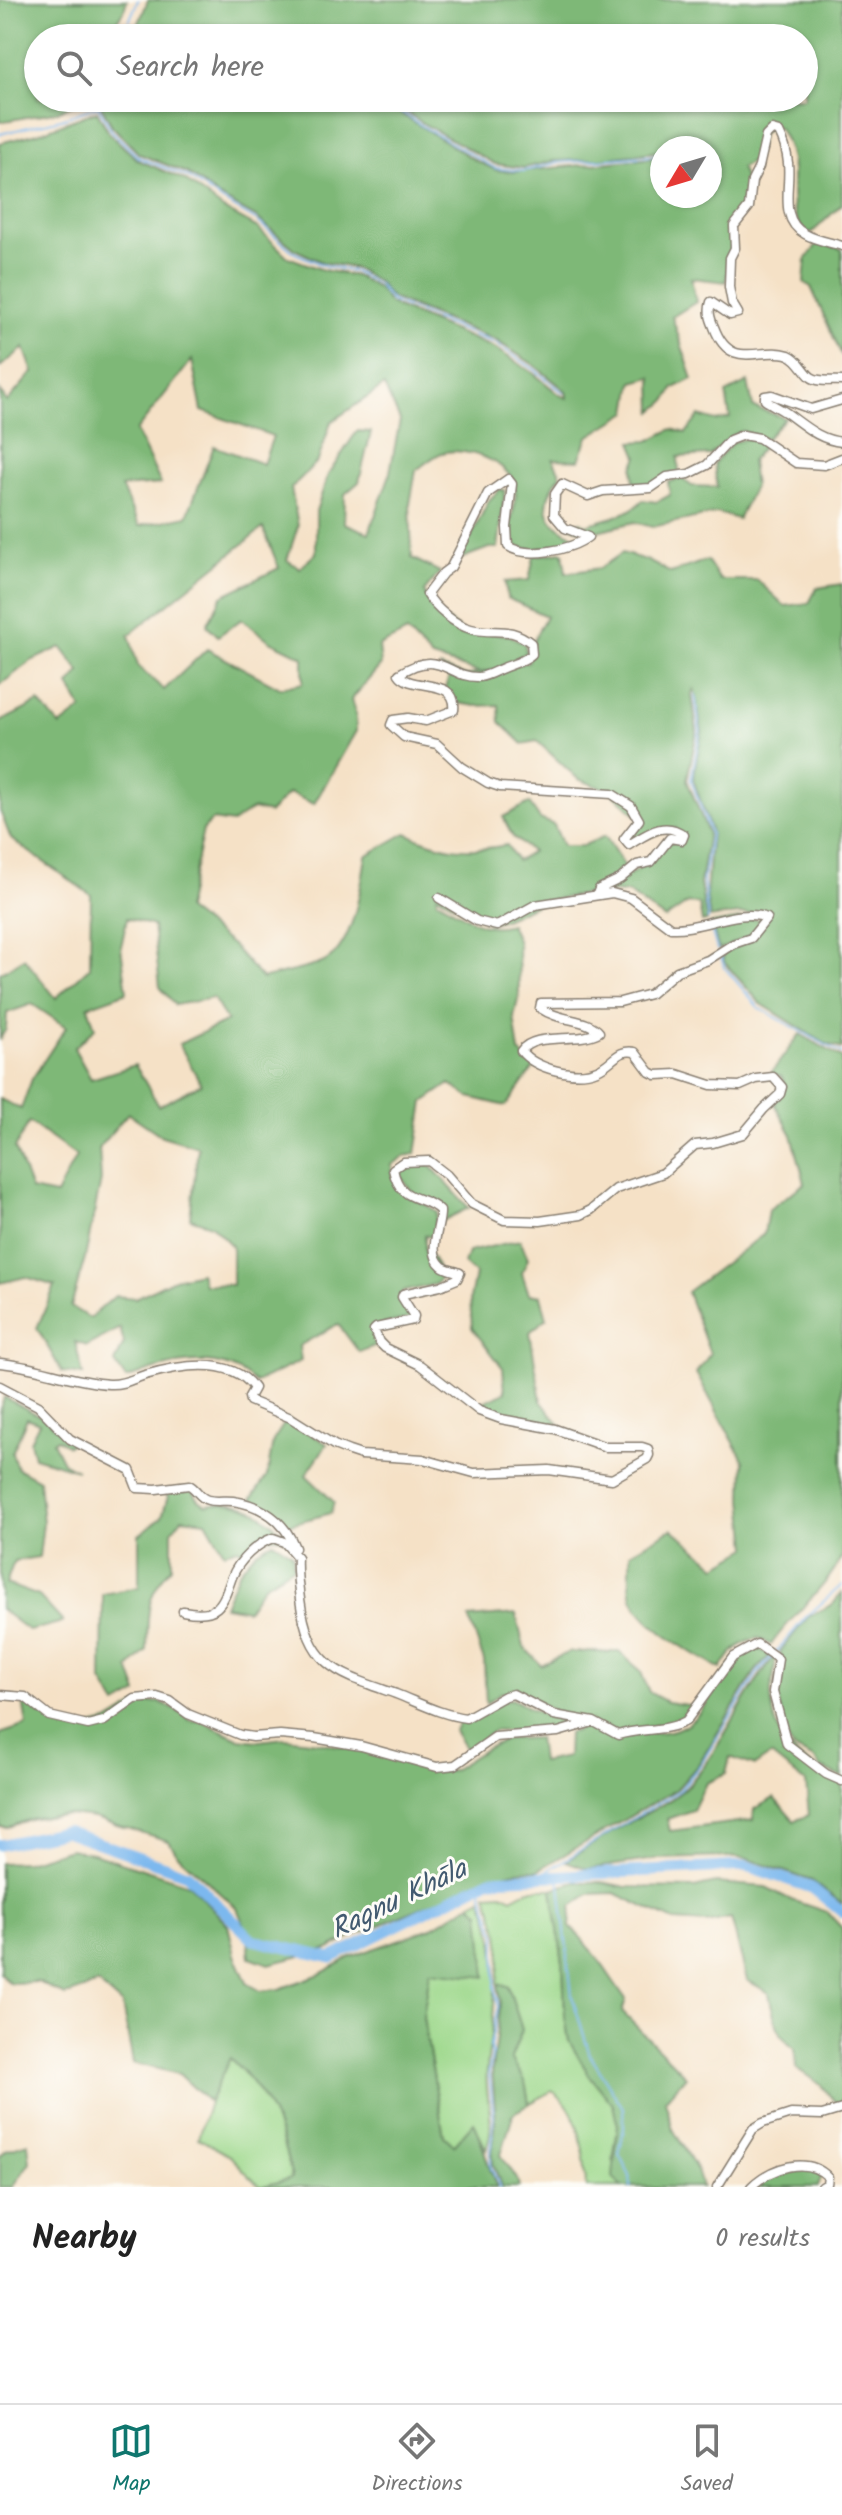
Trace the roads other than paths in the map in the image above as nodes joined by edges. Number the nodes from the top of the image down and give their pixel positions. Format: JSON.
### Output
{"nodes":[{"id":1,"x":842,"y":246,"type":"edge"},
{"id":2,"x":842,"y":381,"type":"edge"},
{"id":3,"x":842,"y":400,"type":"edge"},
{"id":4,"x":842,"y":442,"type":"edge"},
{"id":5,"x":842,"y":458,"type":"edge"},
{"id":6,"x":597,"y":894,"type":"junction"},
{"id":7,"x":439,"y":898,"type":"dead end"},
{"id":8,"x":0,"y":1363,"type":"edge"},
{"id":9,"x":0,"y":1386,"type":"edge"},
{"id":10,"x":297,"y":1557,"type":"junction"},
{"id":11,"x":183,"y":1611,"type":"dead end"},
{"id":12,"x":0,"y":1695,"type":"edge"},
{"id":13,"x":594,"y":1722,"type":"junction"},
{"id":14,"x":842,"y":1781,"type":"edge"},
{"id":15,"x":842,"y":2109,"type":"edge"},
{"id":16,"x":717,"y":2187,"type":"edge"},
{"id":17,"x":751,"y":2187,"type":"edge"},
{"id":18,"x":822,"y":2187,"type":"edge"}],
"edges":[{"from":1,"to":2,"type":"street"},
{"from":3,"to":4,"type":"street"},
{"from":5,"to":6,"type":"street"},
{"from":6,"to":7,"type":"street"},
{"from":6,"to":8,"type":"street"},
{"from":9,"to":10,"type":"street"},
{"from":10,"to":11,"type":"street"},
{"from":10,"to":13,"type":"street"},
{"from":12,"to":13,"type":"street"},
{"from":13,"to":14,"type":"street"},
{"from":15,"to":16,"type":"street"},
{"from":17,"to":18,"type":"street"}]}
